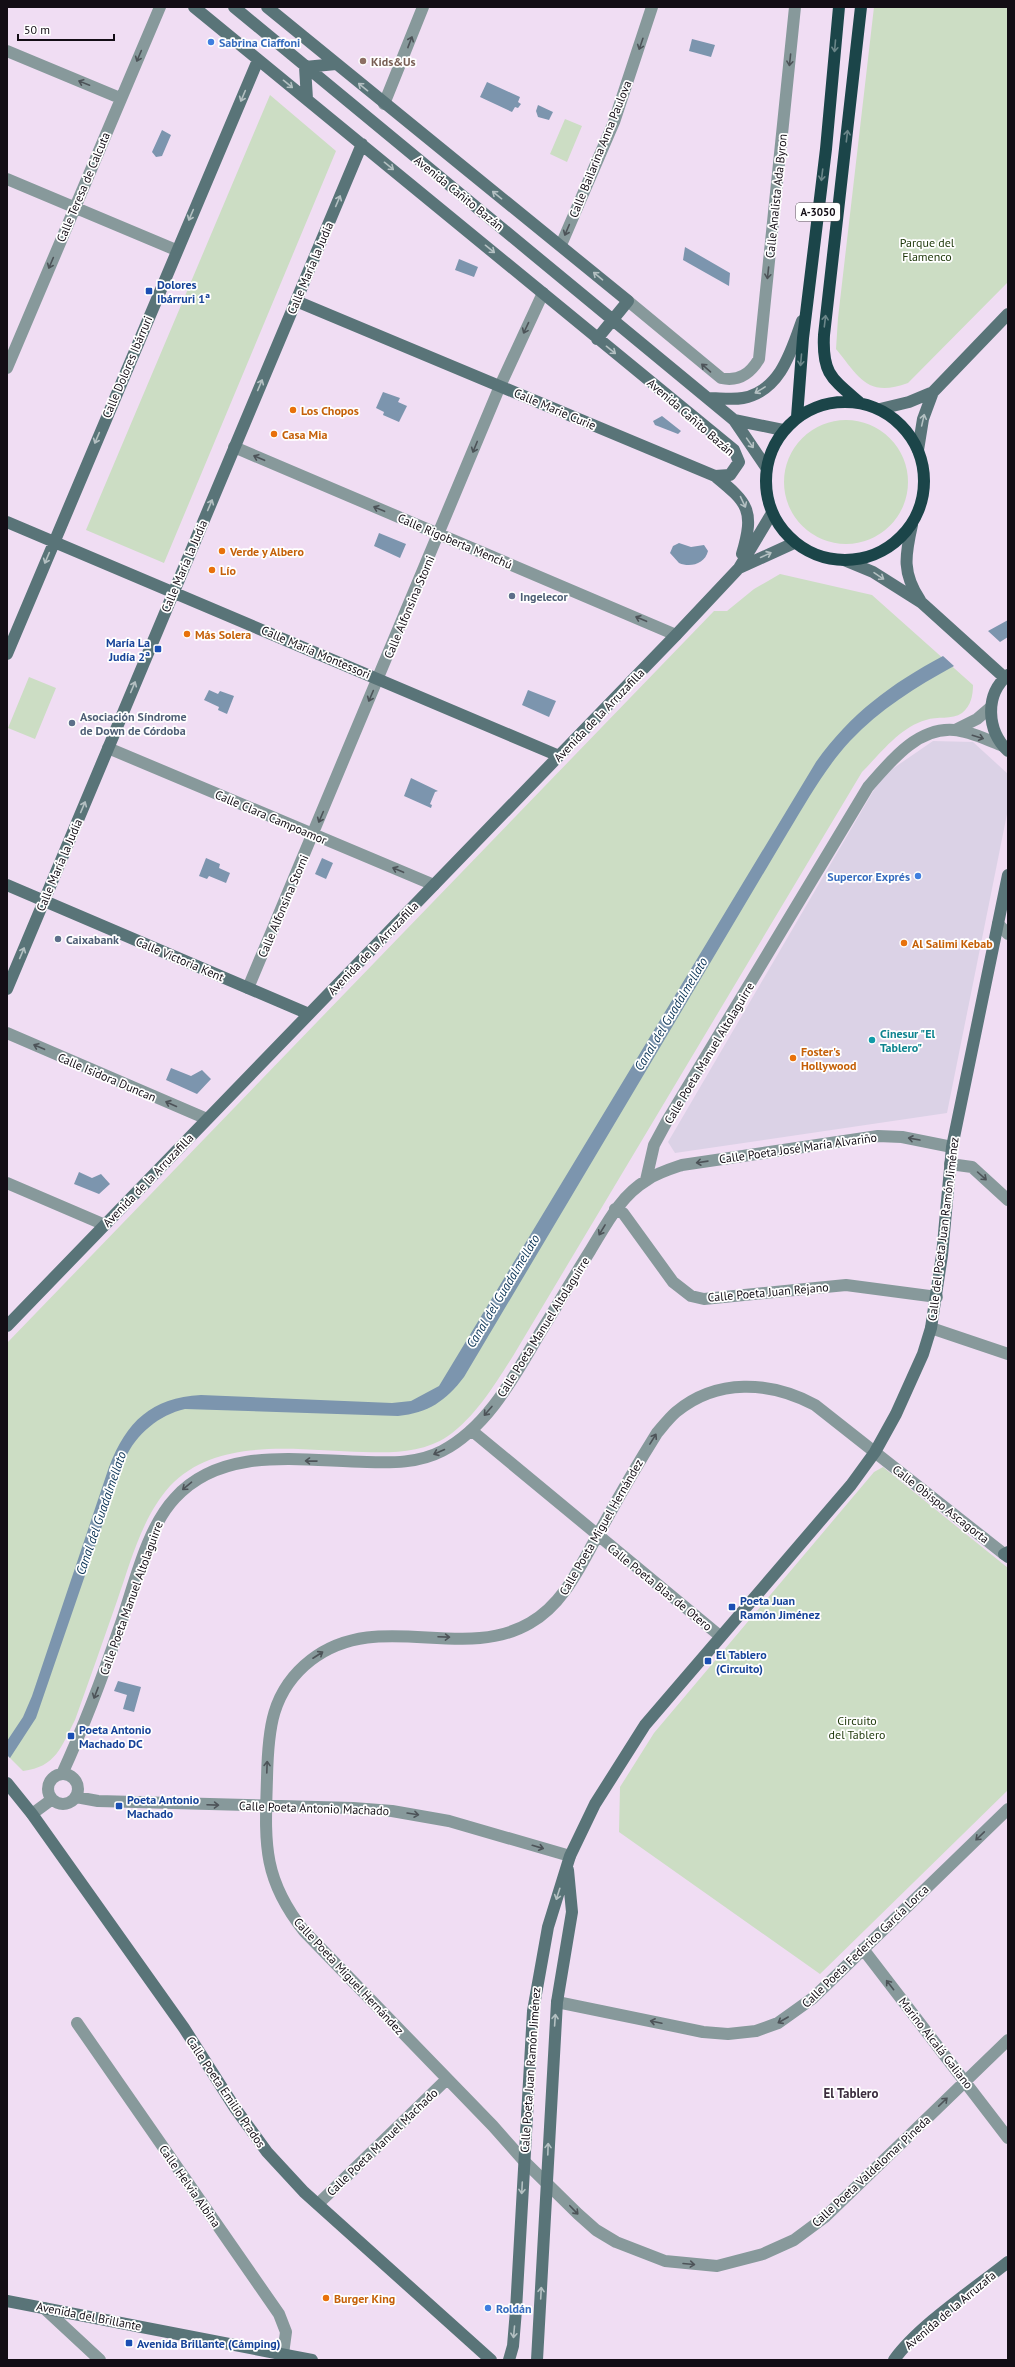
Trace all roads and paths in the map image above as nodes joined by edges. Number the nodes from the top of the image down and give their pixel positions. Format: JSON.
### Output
{"nodes":[{"id":1,"x":160,"y":7,"type":"edge"},
{"id":2,"x":194,"y":7,"type":"edge"},
{"id":3,"x":234,"y":7,"type":"edge"},
{"id":4,"x":267,"y":7,"type":"edge"},
{"id":5,"x":423,"y":7,"type":"edge"},
{"id":6,"x":652,"y":7,"type":"edge"},
{"id":7,"x":795,"y":7,"type":"edge"},
{"id":8,"x":839,"y":7,"type":"edge"},
{"id":9,"x":862,"y":7,"type":"edge"},
{"id":10,"x":7,"y":51,"type":"edge"},
{"id":11,"x":258,"y":60,"type":"junction"},
{"id":12,"x":336,"y":64,"type":"junction"},
{"id":13,"x":305,"y":67,"type":"junction"},
{"id":14,"x":120,"y":98,"type":"junction"},
{"id":15,"x":307,"y":99,"type":"junction"},
{"id":16,"x":384,"y":104,"type":"junction"},
{"id":17,"x":362,"y":144,"type":"junction"},
{"id":18,"x":7,"y":179,"type":"edge"},
{"id":19,"x":74,"y":209,"type":"junction"},
{"id":20,"x":561,"y":245,"type":"junction"},
{"id":21,"x":176,"y":250,"type":"junction"},
{"id":22,"x":543,"y":293,"type":"junction"},
{"id":23,"x":296,"y":301,"type":"junction"},
{"id":24,"x":628,"y":301,"type":"junction"},
{"id":25,"x":806,"y":310,"type":"junction"},
{"id":26,"x":1008,"y":314,"type":"edge"},
{"id":27,"x":614,"y":320,"type":"junction"},
{"id":28,"x":597,"y":338,"type":"junction"},
{"id":29,"x":7,"y":368,"type":"edge"},
{"id":30,"x":741,"y":377,"type":"joint"},
{"id":31,"x":500,"y":386,"type":"junction"},
{"id":32,"x":933,"y":392,"type":"junction"},
{"id":33,"x":708,"y":398,"type":"junction"},
{"id":34,"x":859,"y":402,"type":"junction"},
{"id":35,"x":880,"y":409,"type":"junction"},
{"id":36,"x":797,"y":417,"type":"junction"},
{"id":37,"x":734,"y":420,"type":"junction"},
{"id":38,"x":783,"y":430,"type":"junction"},
{"id":39,"x":234,"y":447,"type":"junction"},
{"id":40,"x":918,"y":450,"type":"junction"},
{"id":41,"x":766,"y":467,"type":"junction"},
{"id":42,"x":715,"y":476,"type":"junction"},
{"id":43,"x":772,"y":514,"type":"junction"},
{"id":44,"x":7,"y":522,"type":"edge"},
{"id":45,"x":912,"y":525,"type":"junction"},
{"id":46,"x":440,"y":534,"type":"junction"},
{"id":47,"x":54,"y":542,"type":"junction"},
{"id":48,"x":794,"y":543,"type":"junction"},
{"id":49,"x":844,"y":560,"type":"junction"},
{"id":50,"x":739,"y":568,"type":"junction"},
{"id":51,"x":173,"y":592,"type":"junction"},
{"id":52,"x":922,"y":603,"type":"junction"},
{"id":53,"x":676,"y":635,"type":"junction"},
{"id":54,"x":7,"y":654,"type":"edge"},
{"id":55,"x":1006,"y":677,"type":"edge"},
{"id":56,"x":378,"y":678,"type":"junction"},
{"id":57,"x":991,"y":706,"type":"junction"},
{"id":58,"x":954,"y":730,"type":"junction"},
{"id":59,"x":108,"y":748,"type":"junction"},
{"id":60,"x":1005,"y":748,"type":"edge"},
{"id":61,"x":559,"y":756,"type":"junction"},
{"id":62,"x":313,"y":835,"type":"junction"},
{"id":63,"x":1008,"y":875,"type":"edge"},
{"id":64,"x":7,"y":885,"type":"edge"},
{"id":65,"x":434,"y":885,"type":"junction"},
{"id":66,"x":44,"y":901,"type":"junction"},
{"id":67,"x":998,"y":924,"type":"junction"},
{"id":68,"x":1008,"y":934,"type":"edge"},
{"id":69,"x":248,"y":988,"type":"junction"},
{"id":70,"x":7,"y":989,"type":"edge"},
{"id":71,"x":309,"y":1014,"type":"junction"},
{"id":72,"x":7,"y":1033,"type":"edge"},
{"id":73,"x":207,"y":1120,"type":"junction"},
{"id":74,"x":952,"y":1147,"type":"junction"},
{"id":75,"x":950,"y":1164,"type":"junction"},
{"id":76,"x":646,"y":1180,"type":"junction"},
{"id":77,"x":7,"y":1183,"type":"edge"},
{"id":78,"x":1008,"y":1200,"type":"edge"},
{"id":79,"x":615,"y":1209,"type":"junction"},
{"id":80,"x":104,"y":1225,"type":"junction"},
{"id":81,"x":937,"y":1297,"type":"junction"},
{"id":82,"x":7,"y":1326,"type":"edge"},
{"id":83,"x":931,"y":1328,"type":"junction"},
{"id":84,"x":1008,"y":1354,"type":"edge"},
{"id":85,"x":471,"y":1430,"type":"junction"},
{"id":86,"x":875,"y":1452,"type":"junction"},
{"id":87,"x":597,"y":1535,"type":"junction"},
{"id":88,"x":1007,"y":1554,"type":"edge"},
{"id":89,"x":720,"y":1636,"type":"junction"},
{"id":90,"x":62,"y":1774,"type":"junction"},
{"id":91,"x":7,"y":1783,"type":"edge"},
{"id":92,"x":76,"y":1797,"type":"junction"},
{"id":93,"x":51,"y":1800,"type":"junction"},
{"id":94,"x":266,"y":1806,"type":"junction"},
{"id":95,"x":1008,"y":1809,"type":"edge"},
{"id":96,"x":32,"y":1814,"type":"junction"},
{"id":97,"x":570,"y":1856,"type":"junction"},
{"id":98,"x":863,"y":1949,"type":"junction"},
{"id":99,"x":557,"y":2002,"type":"junction"},
{"id":100,"x":77,"y":2023,"type":"dead end"},
{"id":101,"x":1008,"y":2040,"type":"edge"},
{"id":102,"x":447,"y":2079,"type":"junction"},
{"id":103,"x":965,"y":2081,"type":"junction"},
{"id":104,"x":1008,"y":2138,"type":"edge"},
{"id":105,"x":524,"y":2161,"type":"junction"},
{"id":106,"x":546,"y":2183,"type":"junction"},
{"id":107,"x":318,"y":2204,"type":"junction"},
{"id":108,"x":1008,"y":2262,"type":"edge"},
{"id":109,"x":7,"y":2300,"type":"edge"},
{"id":110,"x":44,"y":2308,"type":"junction"},
{"id":111,"x":283,"y":2354,"type":"junction"},
{"id":112,"x":96,"y":2359,"type":"edge"},
{"id":113,"x":312,"y":2360,"type":"edge"},
{"id":114,"x":491,"y":2360,"type":"edge"},
{"id":115,"x":509,"y":2360,"type":"edge"},
{"id":116,"x":537,"y":2360,"type":"edge"},
{"id":117,"x":894,"y":2360,"type":"edge"}],
"edges":[{"from":1,"to":14,"type":"street","name":"Calle Teresa de Calcuta","one_way":true},
{"from":2,"to":11,"type":"main road","name":"Avenida Cañito Bazán"},
{"from":3,"to":13,"type":"main road","name":"Avenida Cañito Bazán"},
{"from":4,"to":12,"type":"main road","name":"Avenida Cañito Bazán"},
{"from":16,"to":5,"type":"street","one_way":true},
{"from":6,"to":20,"type":"street","name":"Calle Bailarina Anna Paulova","one_way":true},
{"from":7,"to":30,"type":"street","name":"Calle Analista Ada Byron","one_way":true},
{"from":8,"to":25,"type":"highway","number":"A-3050","one_way":true},
{"from":34,"to":9,"type":"highway","number":"A-3050","one_way":true},
{"from":14,"to":10,"type":"street","one_way":true},
{"from":11,"to":15,"type":"main road","name":"Avenida Cañito Bazán","one_way":true},
{"from":11,"to":21,"type":"main road","name":"Calle Dolores Ibárruri","one_way":true},
{"from":12,"to":13,"type":"main road"},
{"from":16,"to":12,"type":"main road","name":"Avenida Cañito Bazán","one_way":true},
{"from":13,"to":15,"type":"main road"},
{"from":13,"to":27,"type":"main road","name":"Avenida Cañito Bazán"},
{"from":14,"to":19,"type":"street","name":"Calle Teresa de Calcuta"},
{"from":15,"to":17,"type":"main road","name":"Avenida Cañito Bazán"},
{"from":20,"to":16,"type":"main road","name":"Avenida Cañito Bazán","one_way":true},
{"from":17,"to":22,"type":"main road","name":"Avenida Cañito Bazán","one_way":true},
{"from":23,"to":17,"type":"main road","name":"Calle María la Judía","one_way":true},
{"from":18,"to":19,"type":"street"},
{"from":19,"to":21,"type":"street"},
{"from":19,"to":29,"type":"street","name":"Calle Teresa de Calcuta","one_way":true},
{"from":24,"to":20,"type":"main road","name":"Avenida Cañito Bazán","one_way":true},
{"from":21,"to":47,"type":"main road","name":"Calle Dolores Ibárruri","one_way":true},
{"from":22,"to":28,"type":"main road","name":"Avenida Cañito Bazán"},
{"from":22,"to":31,"type":"street","name":"Calle Alfonsina Storni","one_way":true},
{"from":23,"to":31,"type":"main road","name":"Calle Marie Curie"},
{"from":39,"to":23,"type":"main road","name":"Calle María la Judía","one_way":true},
{"from":24,"to":27,"type":"main road"},
{"from":30,"to":24,"type":"street","name":"Avenida Cañito Bazán","one_way":true},
{"from":25,"to":33,"type":"main road","one_way":true},
{"from":25,"to":36,"type":"highway","number":"A-3050","one_way":true},
{"from":26,"to":32,"type":"main road"},
{"from":27,"to":28,"type":"main road"},
{"from":27,"to":33,"type":"main road","name":"Avenida Cañito Bazán"},
{"from":28,"to":42,"type":"main road","name":"Avenida Cañito Bazán","one_way":true},
{"from":31,"to":42,"type":"main road","name":"Calle Marie Curie"},
{"from":31,"to":46,"type":"street","name":"Calle Alfonsina Storni","one_way":true},
{"from":32,"to":35,"type":"main road"},
{"from":40,"to":32,"type":"main road","one_way":true},
{"from":33,"to":37,"type":"main road","name":"Avenida Cañito Bazán"},
{"from":34,"to":35,"type":"highway"},
{"from":34,"to":36,"type":"highway"},
{"from":35,"to":40,"type":"highway"},
{"from":36,"to":38,"type":"highway"},
{"from":37,"to":38,"type":"main road","name":"Avenida Cañito Bazán"},
{"from":37,"to":41,"type":"main road","name":"Avenida Cañito Bazán","one_way":true},
{"from":38,"to":41,"type":"highway"},
{"from":46,"to":39,"type":"street","name":"Calle Rigoberta Menchú","one_way":true},
{"from":51,"to":39,"type":"main road","name":"Calle María la Judía","one_way":true},
{"from":40,"to":45,"type":"highway"},
{"from":41,"to":43,"type":"highway"},
{"from":42,"to":50,"type":"main road","name":"Calle Marie Curie","one_way":true},
{"from":43,"to":48,"type":"highway"},
{"from":43,"to":50,"type":"main road","name":"Avenida de la Arruzafilla"},
{"from":44,"to":47,"type":"main road","name":"Calle María Montessori"},
{"from":45,"to":49,"type":"highway"},
{"from":45,"to":52,"type":"main road"},
{"from":53,"to":46,"type":"street","name":"Calle Rigoberta Menchú","one_way":true},
{"from":46,"to":56,"type":"street","name":"Calle Alfonsina Storni"},
{"from":47,"to":51,"type":"main road","name":"Calle María Montessori"},
{"from":47,"to":54,"type":"main road","name":"Calle Dolores Ibárruri","one_way":true},
{"from":48,"to":49,"type":"highway"},
{"from":50,"to":48,"type":"main road","name":"Avenida de la Arruzafilla","one_way":true},
{"from":49,"to":52,"type":"main road","one_way":true},
{"from":50,"to":53,"type":"main road","name":"Avenida de la Arruzafilla"},
{"from":51,"to":56,"type":"main road","name":"Calle María Montessori"},
{"from":59,"to":51,"type":"main road","name":"Calle María la Judía","one_way":true},
{"from":52,"to":55,"type":"main road"},
{"from":53,"to":61,"type":"main road","name":"Avenida de la Arruzafilla"},
{"from":55,"to":57,"type":"main road"},
{"from":56,"to":61,"type":"main road","name":"Calle María Montessori"},
{"from":56,"to":62,"type":"street","name":"Calle Alfonsina Storni","one_way":true},
{"from":57,"to":58,"type":"street","name":"Calle Poeta Manuel Altolaguirre"},
{"from":57,"to":60,"type":"main road"},
{"from":58,"to":60,"type":"street","name":"Calle Poeta Manuel Altolaguirre","one_way":true},
{"from":58,"to":76,"type":"street","name":"Calle Poeta Manuel Altolaguirre"},
{"from":59,"to":62,"type":"street","name":"Calle Clara Campoamor"},
{"from":66,"to":59,"type":"main road","name":"Calle María la Judía","one_way":true},
{"from":61,"to":65,"type":"main road","name":"Avenida de la Arruzafilla"},
{"from":65,"to":62,"type":"street","name":"Calle Clara Campoamor","one_way":true},
{"from":62,"to":69,"type":"street","name":"Calle Alfonsina Storni"},
{"from":63,"to":67,"type":"main road","name":"Calle del Poeta Juan Ramón Jiménez"},
{"from":64,"to":66,"type":"main road","name":"Calle Victoria Kent"},
{"from":65,"to":71,"type":"main road","name":"Avenida de la Arruzafilla"},
{"from":66,"to":69,"type":"main road","name":"Calle Victoria Kent"},
{"from":70,"to":66,"type":"main road","name":"Calle María la Judía","one_way":true},
{"from":67,"to":68,"type":"street"},
{"from":67,"to":74,"type":"main road","name":"Calle del Poeta Juan Ramón Jiménez"},
{"from":69,"to":71,"type":"main road","name":"Calle Victoria Kent"},
{"from":71,"to":73,"type":"main road","name":"Avenida de la Arruzafilla"},
{"from":73,"to":72,"type":"street","name":"Calle Isidora Duncan","one_way":true},
{"from":73,"to":80,"type":"main road","name":"Avenida de la Arruzafilla"},
{"from":74,"to":75,"type":"main road","name":"Calle del Poeta Juan Ramón Jiménez"},
{"from":74,"to":76,"type":"street","name":"Calle Poeta José María Alvariño","one_way":true},
{"from":75,"to":78,"type":"street","one_way":true},
{"from":75,"to":81,"type":"main road","name":"Calle del Poeta Juan Ramón Jiménez"},
{"from":76,"to":79,"type":"street","name":"Calle Poeta Manuel Altolaguirre"},
{"from":77,"to":80,"type":"street"},
{"from":79,"to":81,"type":"street","name":"Calle Poeta Juan Rejano"},
{"from":79,"to":85,"type":"street","name":"Calle Poeta Manuel Altolaguirre","one_way":true},
{"from":80,"to":82,"type":"main road","name":"Avenida de la Arruzafilla"},
{"from":81,"to":83,"type":"main road","name":"Calle del Poeta Juan Ramón Jiménez"},
{"from":83,"to":84,"type":"street"},
{"from":83,"to":86,"type":"main road","name":"Calle del Poeta Juan Ramón Jiménez"},
{"from":85,"to":87,"type":"street","name":"Calle Poeta Blas de Otero"},
{"from":85,"to":90,"type":"street","name":"Calle Poeta Manuel Altolaguirre","one_way":true},
{"from":87,"to":86,"type":"street","name":"Calle Poeta Miguel Hernández","one_way":true},
{"from":86,"to":88,"type":"street","name":"Calle Obispo Ascagorta"},
{"from":86,"to":89,"type":"main road","name":"Calle del Poeta Juan Ramón Jiménez"},
{"from":87,"to":89,"type":"street","name":"Calle Poeta Blas de Otero"},
{"from":94,"to":87,"type":"street","name":"Calle Poeta Miguel Hernández","one_way":true},
{"from":89,"to":97,"type":"main road","name":"Calle del Poeta Juan Ramón Jiménez"},
{"from":90,"to":92,"type":"street"},
{"from":90,"to":93,"type":"street"},
{"from":91,"to":96,"type":"main road","name":"Calle Poeta Emilio Prados"},
{"from":92,"to":93,"type":"street"},
{"from":92,"to":94,"type":"street","name":"Calle Poeta Antonio Machado","one_way":true},
{"from":93,"to":96,"type":"street"},
{"from":94,"to":97,"type":"street","name":"Calle Poeta Antonio Machado","one_way":true},
{"from":94,"to":102,"type":"street","name":"Calle Poeta Miguel Hernández"},
{"from":95,"to":98,"type":"street","name":"Calle Poeta Federico García Lorca","one_way":true},
{"from":96,"to":107,"type":"main road","name":"Calle Poeta Emilio Prados"},
{"from":97,"to":99,"type":"main road","name":"Calle Poeta Juan Ramón Jiménez"},
{"from":97,"to":105,"type":"main road","name":"Calle Poeta Juan Ramón Jiménez","one_way":true},
{"from":98,"to":99,"type":"street","name":"Calle Poeta Federico García Lorca","one_way":true},
{"from":103,"to":98,"type":"street","name":"Marino Alcalá Galiano","one_way":true},
{"from":106,"to":99,"type":"main road","name":"Calle Poeta Juan Ramón Jiménez","one_way":true},
{"from":100,"to":111,"type":"street","name":"Calle Helvia Albina"},
{"from":101,"to":103,"type":"street","name":"Calle Poeta Valdelomar Pineda"},
{"from":102,"to":105,"type":"street","name":"Calle Poeta Miguel Hernández"},
{"from":102,"to":107,"type":"street","name":"Calle Poeta Manuel Machado"},
{"from":103,"to":104,"type":"street","name":"Marino Alcalá Galiano"},
{"from":106,"to":103,"type":"street","name":"Calle Poeta Valdelomar Pineda","one_way":true},
{"from":105,"to":106,"type":"street","name":"Calle Poeta Valdelomar Pineda"},
{"from":105,"to":115,"type":"main road","name":"Calle Poeta Juan Ramón Jiménez","one_way":true},
{"from":116,"to":106,"type":"main road","name":"Calle Poeta Juan Ramón Jiménez","one_way":true},
{"from":107,"to":114,"type":"main road","name":"Calle Poeta Emilio Prados"},
{"from":108,"to":117,"type":"main road","name":"Avenida de la Arruzafa"},
{"from":109,"to":110,"type":"main road","name":"Avenida del Brillante"},
{"from":110,"to":111,"type":"main road","name":"Avenida del Brillante"},
{"from":110,"to":112,"type":"street"},
{"from":111,"to":113,"type":"main road","name":"Avenida del Brillante"}]}
